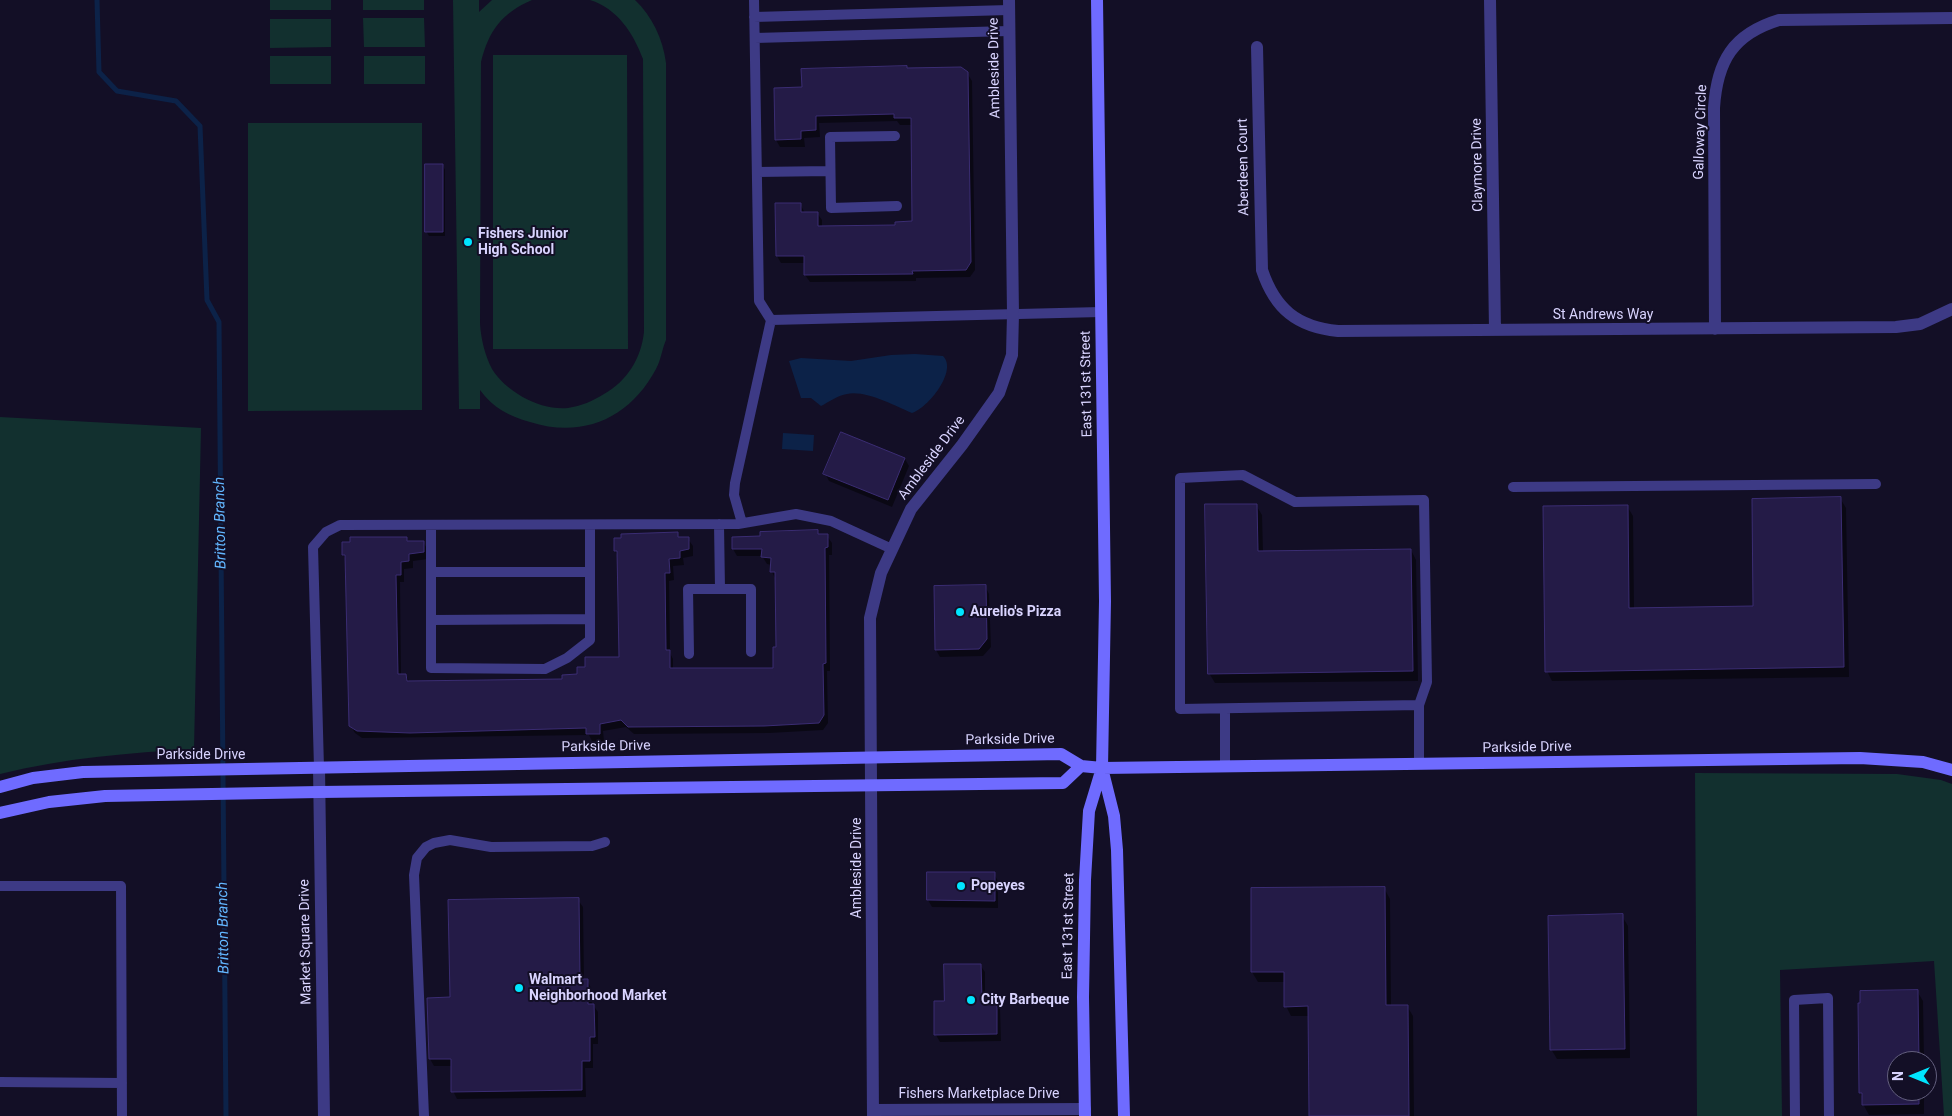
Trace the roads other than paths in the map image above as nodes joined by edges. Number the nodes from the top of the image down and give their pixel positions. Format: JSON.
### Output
{"nodes":[{"id":1,"x":754,"y":0,"type":"edge"},
{"id":2,"x":1097,"y":0,"type":"edge"},
{"id":3,"x":1490,"y":0,"type":"edge"},
{"id":4,"x":1009,"y":5,"type":"edge"},
{"id":5,"x":754,"y":17,"type":"junction"},
{"id":6,"x":1952,"y":18,"type":"edge"},
{"id":7,"x":1009,"y":31,"type":"junction"},
{"id":8,"x":755,"y":38,"type":"junction"},
{"id":9,"x":1257,"y":47,"type":"dead end"},
{"id":10,"x":895,"y":136,"type":"dead end"},
{"id":11,"x":830,"y":171,"type":"junction"},
{"id":12,"x":757,"y":172,"type":"junction"},
{"id":13,"x":897,"y":206,"type":"dead end"},
{"id":14,"x":1267,"y":286,"type":"joint"},
{"id":15,"x":1101,"y":312,"type":"junction"},
{"id":16,"x":1013,"y":314,"type":"junction"},
{"id":17,"x":1949,"y":314,"type":"edge"},
{"id":18,"x":771,"y":320,"type":"junction"},
{"id":19,"x":1495,"y":330,"type":"junction"},
{"id":20,"x":1715,"y":330,"type":"junction"},
{"id":21,"x":1876,"y":484,"type":"dead end"},
{"id":22,"x":1513,"y":487,"type":"dead end"},
{"id":23,"x":742,"y":523,"type":"junction"},
{"id":24,"x":719,"y":524,"type":"junction"},
{"id":25,"x":431,"y":525,"type":"junction"},
{"id":26,"x":590,"y":525,"type":"junction"},
{"id":27,"x":892,"y":549,"type":"junction"},
{"id":28,"x":431,"y":572,"type":"junction"},
{"id":29,"x":590,"y":572,"type":"junction"},
{"id":30,"x":720,"y":589,"type":"junction"},
{"id":31,"x":590,"y":619,"type":"junction"},
{"id":32,"x":431,"y":620,"type":"junction"},
{"id":33,"x":751,"y":652,"type":"dead end"},
{"id":34,"x":689,"y":654,"type":"dead end"},
{"id":35,"x":1419,"y":706,"type":"junction"},
{"id":36,"x":1225,"y":708,"type":"junction"},
{"id":37,"x":872,"y":758,"type":"junction"},
{"id":38,"x":1420,"y":764,"type":"junction"},
{"id":39,"x":1081,"y":766,"type":"junction"},
{"id":40,"x":1225,"y":766,"type":"junction"},
{"id":41,"x":319,"y":768,"type":"junction"},
{"id":42,"x":1102,"y":768,"type":"junction"},
{"id":43,"x":1952,"y":770,"type":"edge"},
{"id":44,"x":872,"y":785,"type":"junction"},
{"id":45,"x":0,"y":786,"type":"edge"},
{"id":46,"x":319,"y":792,"type":"junction"},
{"id":47,"x":0,"y":813,"type":"edge"},
{"id":48,"x":605,"y":842,"type":"dead end"},
{"id":49,"x":0,"y":886,"type":"edge"},
{"id":50,"x":0,"y":1082,"type":"edge"},
{"id":51,"x":122,"y":1083,"type":"junction"},
{"id":52,"x":1085,"y":1112,"type":"edge"},
{"id":53,"x":874,"y":1113,"type":"edge"},
{"id":54,"x":122,"y":1116,"type":"edge"},
{"id":55,"x":324,"y":1116,"type":"edge"},
{"id":56,"x":424,"y":1116,"type":"edge"},
{"id":57,"x":1124,"y":1116,"type":"edge"},
{"id":58,"x":1796,"y":1116,"type":"edge"},
{"id":59,"x":1829,"y":1116,"type":"edge"}],
"edges":[{"from":1,"to":5,"type":"lane"},
{"from":2,"to":15,"type":"street","name":"East 131st Street"},
{"from":3,"to":19,"type":"street","name":"Claymore Drive"},
{"from":4,"to":5,"type":"lane"},
{"from":4,"to":7,"type":"street","name":"Ambleside Drive"},
{"from":5,"to":8,"type":"lane"},
{"from":6,"to":20,"type":"street","name":"Galloway Circle"},
{"from":7,"to":8,"type":"lane"},
{"from":7,"to":16,"type":"street","name":"Ambleside Drive"},
{"from":8,"to":12,"type":"lane"},
{"from":9,"to":14,"type":"street","name":"Aberdeen Court"},
{"from":10,"to":11,"type":"lane"},
{"from":11,"to":12,"type":"lane"},
{"from":11,"to":13,"type":"lane"},
{"from":12,"to":18,"type":"lane"},
{"from":14,"to":19,"type":"street","name":"St Andrews Way"},
{"from":15,"to":16,"type":"lane"},
{"from":15,"to":42,"type":"street","name":"East 131st Street"},
{"from":16,"to":18,"type":"lane"},
{"from":16,"to":27,"type":"street","name":"Ambleside Drive"},
{"from":17,"to":20,"type":"street","name":"St Andrews Way"},
{"from":18,"to":23,"type":"lane"},
{"from":19,"to":20,"type":"street","name":"St Andrews Way"},
{"from":21,"to":22,"type":"lane"},
{"from":23,"to":24,"type":"lane"},
{"from":23,"to":27,"type":"lane"},
{"from":24,"to":26,"type":"lane"},
{"from":24,"to":30,"type":"lane"},
{"from":25,"to":26,"type":"lane"},
{"from":25,"to":28,"type":"lane"},
{"from":25,"to":41,"type":"lane"},
{"from":26,"to":29,"type":"lane"},
{"from":27,"to":37,"type":"street","name":"Ambleside Drive"},
{"from":28,"to":29,"type":"lane"},
{"from":28,"to":32,"type":"lane"},
{"from":29,"to":31,"type":"lane"},
{"from":30,"to":33,"type":"lane"},
{"from":30,"to":34,"type":"lane"},
{"from":31,"to":32,"type":"lane"},
{"from":31,"to":32,"type":"lane"},
{"from":35,"to":36,"type":"lane"},
{"from":35,"to":36,"type":"lane"},
{"from":35,"to":38,"type":"lane"},
{"from":36,"to":40,"type":"lane"},
{"from":37,"to":39,"type":"street","name":"Parkside Drive"},
{"from":37,"to":41,"type":"street","name":"Parkside Drive"},
{"from":37,"to":44,"type":"street","name":"Ambleside Drive"},
{"from":38,"to":40,"type":"street","name":"Parkside Drive"},
{"from":38,"to":43,"type":"street","name":"Parkside Drive"},
{"from":39,"to":42,"type":"street","name":"Parkside Drive"},
{"from":39,"to":44,"type":"street"},
{"from":40,"to":42,"type":"street","name":"Parkside Drive"},
{"from":41,"to":45,"type":"street","name":"Parkside Drive"},
{"from":41,"to":46,"type":"street","name":"Market Square Drive"},
{"from":42,"to":52,"type":"street","name":"East 131st Street"},
{"from":42,"to":57,"type":"street","name":"East 131st Street"},
{"from":44,"to":46,"type":"street"},
{"from":44,"to":53,"type":"street","name":"Ambleside Drive"},
{"from":46,"to":47,"type":"street"},
{"from":46,"to":55,"type":"street","name":"Market Square Drive"},
{"from":48,"to":56,"type":"lane"},
{"from":49,"to":51,"type":"lane"},
{"from":50,"to":51,"type":"lane"},
{"from":51,"to":54,"type":"lane"},
{"from":52,"to":53,"type":"street","name":"Fishers Marketplace Drive"},
{"from":58,"to":59,"type":"lane"}]}
